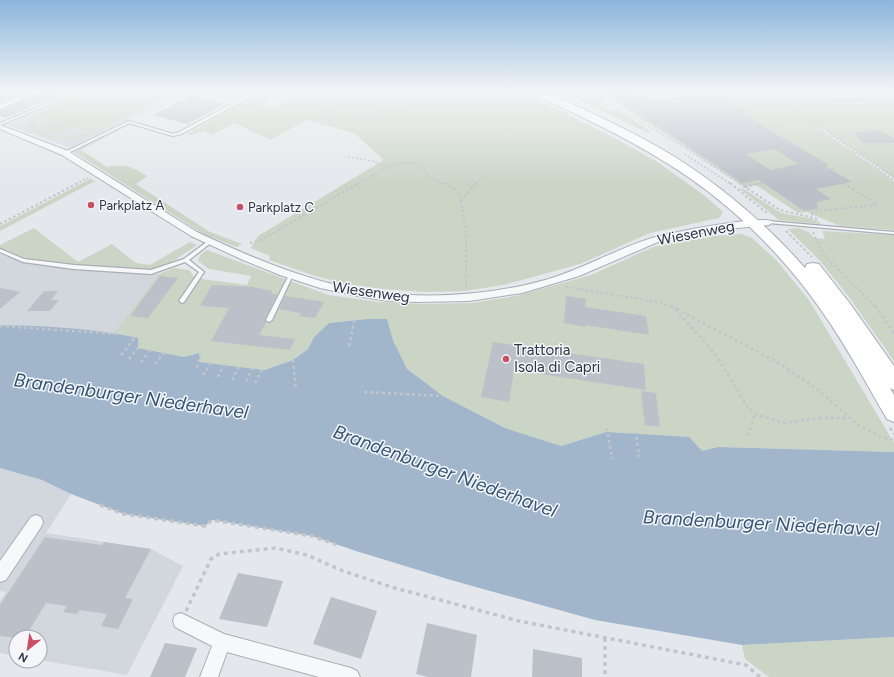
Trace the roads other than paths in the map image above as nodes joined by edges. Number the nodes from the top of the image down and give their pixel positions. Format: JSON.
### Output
{"nodes":[{"id":1,"x":10,"y":122,"type":"edge"},
{"id":2,"x":201,"y":122,"type":"edge"},
{"id":3,"x":596,"y":122,"type":"edge"},
{"id":4,"x":610,"y":122,"type":"edge"},
{"id":5,"x":0,"y":126,"type":"edge"},
{"id":6,"x":66,"y":153,"type":"junction"},
{"id":7,"x":761,"y":223,"type":"junction"},
{"id":8,"x":894,"y":233,"type":"edge"},
{"id":9,"x":210,"y":242,"type":"junction"},
{"id":10,"x":0,"y":250,"type":"edge"},
{"id":11,"x":186,"y":260,"type":"junction"},
{"id":12,"x":291,"y":275,"type":"junction"},
{"id":13,"x":182,"y":301,"type":"dead end"},
{"id":14,"x":269,"y":320,"type":"dead end"},
{"id":15,"x":894,"y":382,"type":"edge"},
{"id":16,"x":890,"y":421,"type":"edge"},
{"id":17,"x":36,"y":522,"type":"dead end"},
{"id":18,"x":0,"y":574,"type":"edge"},
{"id":19,"x":181,"y":621,"type":"road end"},
{"id":20,"x":222,"y":642,"type":"junction"},
{"id":21,"x":209,"y":677,"type":"edge"},
{"id":22,"x":351,"y":677,"type":"edge"}],
"edges":[{"from":1,"to":5,"type":"lane"},
{"from":2,"to":6,"type":"lane"},
{"from":3,"to":7,"type":"main road"},
{"from":4,"to":7,"type":"main road"},
{"from":5,"to":6,"type":"street","name":"Wiesenweg"},
{"from":6,"to":9,"type":"street","name":"Wiesenweg"},
{"from":7,"to":8,"type":"lane"},
{"from":7,"to":12,"type":"street","name":"Wiesenweg"},
{"from":7,"to":15,"type":"main road"},
{"from":7,"to":16,"type":"main road"},
{"from":9,"to":11,"type":"lane"},
{"from":9,"to":12,"type":"street","name":"Wiesenweg"},
{"from":10,"to":11,"type":"lane"},
{"from":11,"to":13,"type":"lane"},
{"from":12,"to":14,"type":"lane"},
{"from":17,"to":18,"type":"street"},
{"from":19,"to":20,"type":"street"},
{"from":20,"to":21,"type":"street"},
{"from":20,"to":22,"type":"street"}]}
